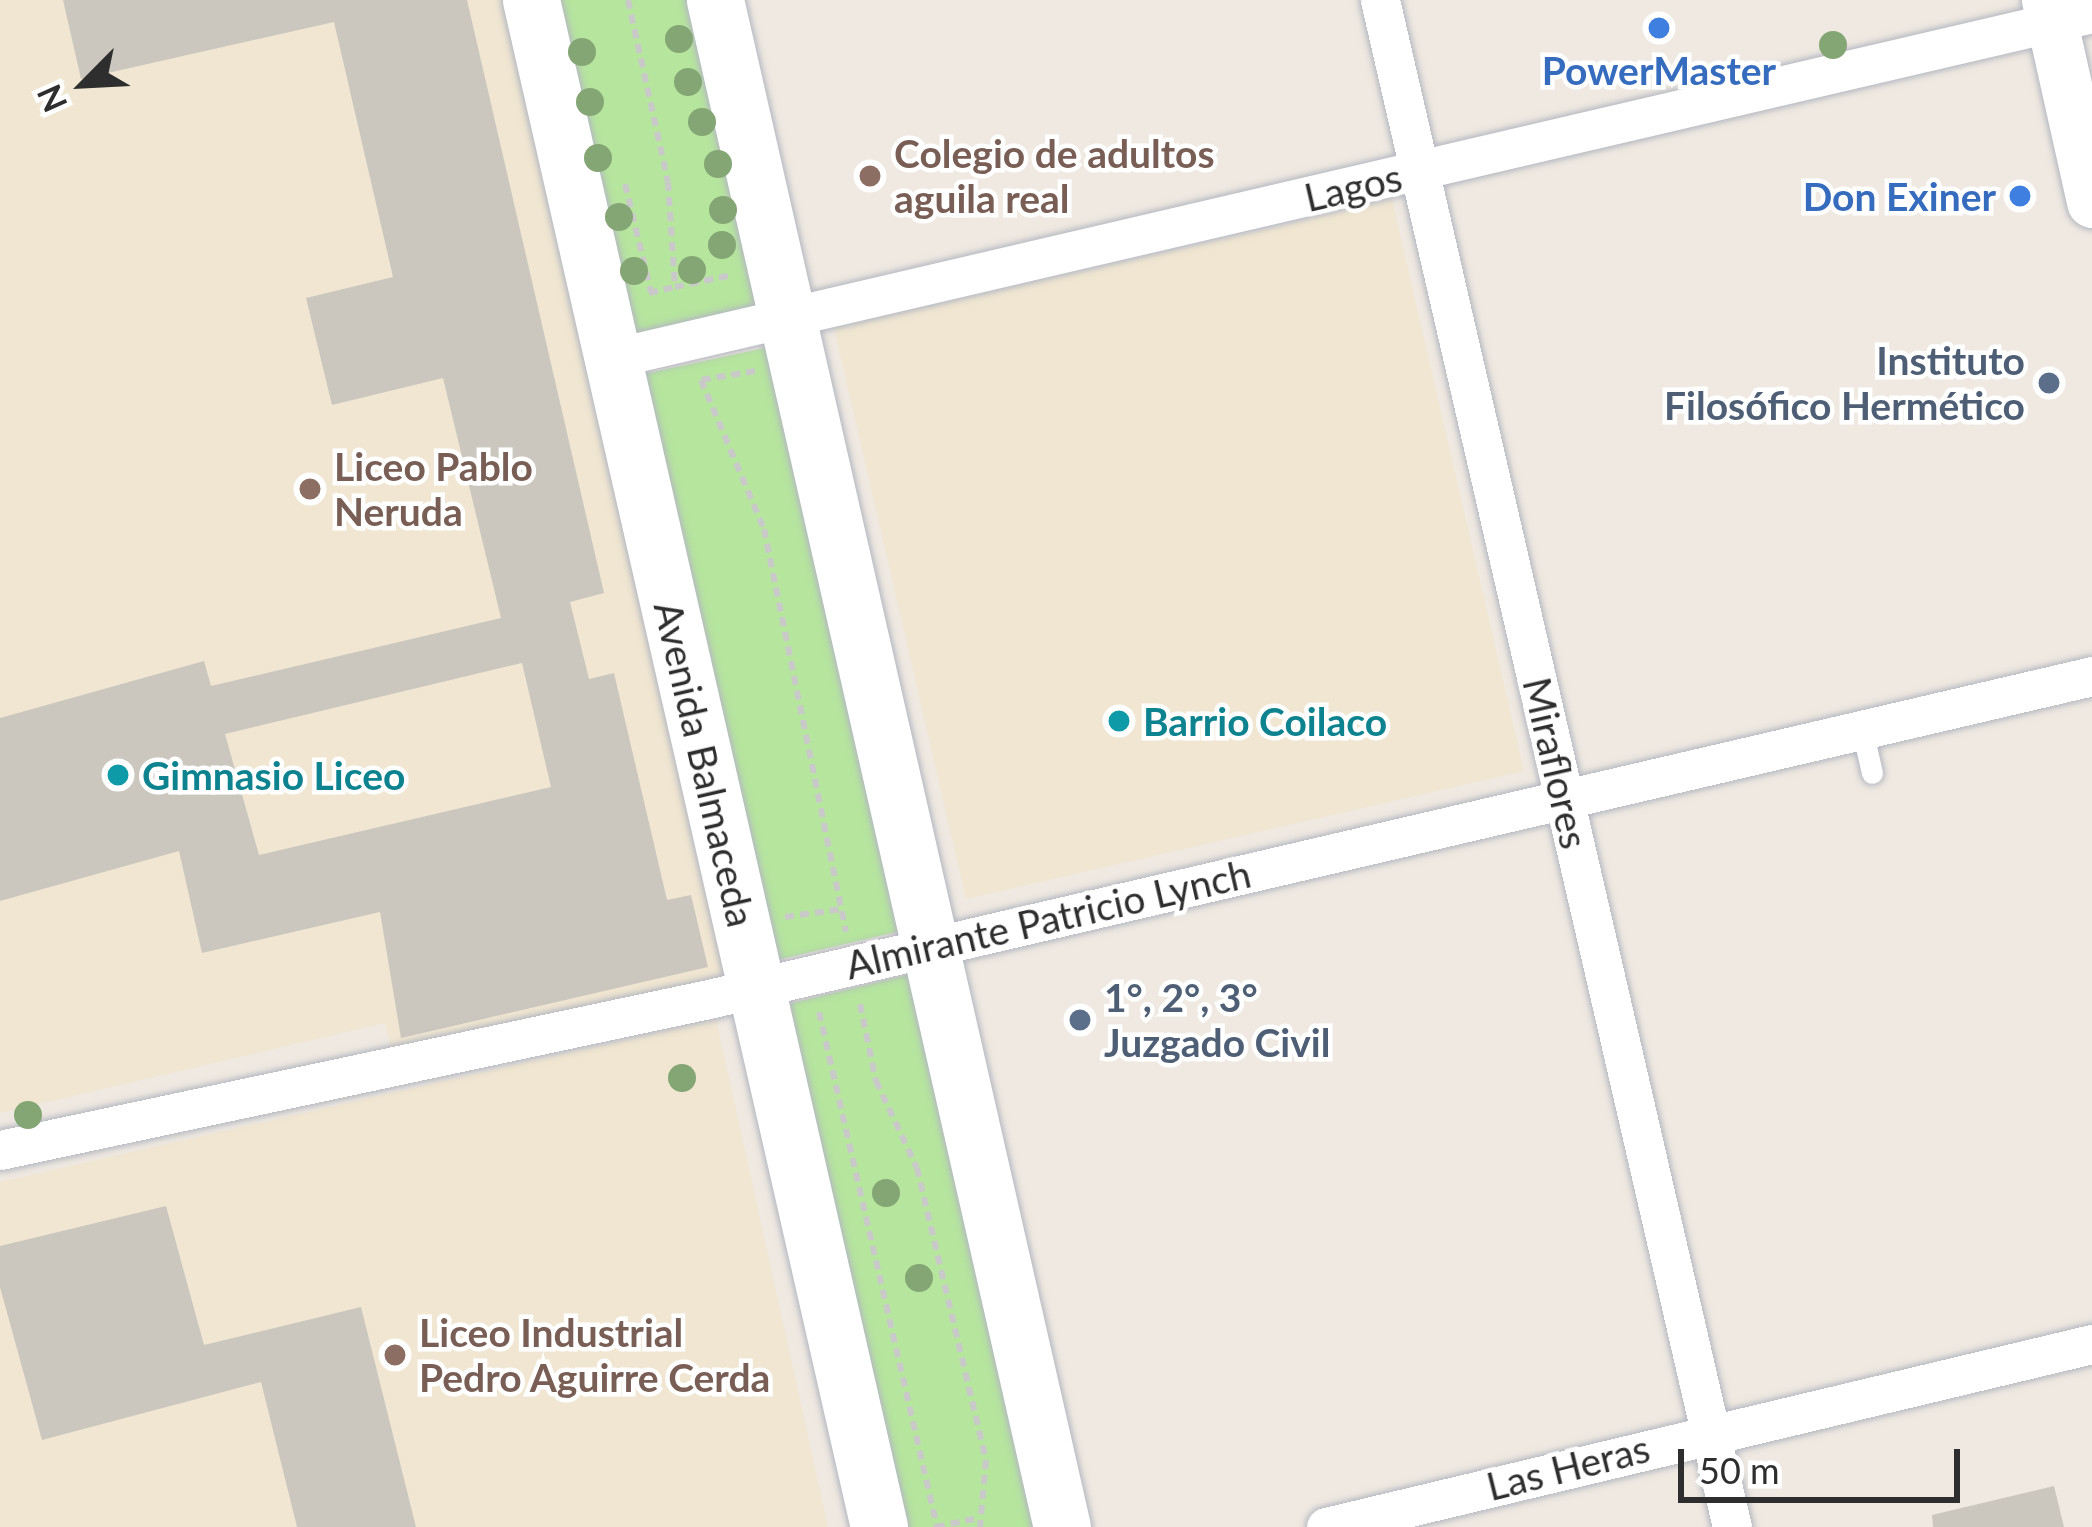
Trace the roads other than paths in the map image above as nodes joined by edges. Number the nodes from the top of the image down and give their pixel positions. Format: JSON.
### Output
{"nodes":[{"id":1,"x":531,"y":0,"type":"edge"},
{"id":2,"x":716,"y":0,"type":"edge"},
{"id":3,"x":1380,"y":0,"type":"edge"},
{"id":4,"x":2064,"y":12,"type":"edge"},
{"id":5,"x":1420,"y":172,"type":"junction"},
{"id":6,"x":2092,"y":202,"type":"edge"},
{"id":7,"x":790,"y":319,"type":"junction"},
{"id":8,"x":613,"y":358,"type":"junction"},
{"id":9,"x":2092,"y":676,"type":"edge"},
{"id":10,"x":1862,"y":729,"type":"junction"},
{"id":11,"x":1871,"y":773,"type":"dead end"},
{"id":12,"x":1564,"y":799,"type":"junction"},
{"id":13,"x":932,"y":946,"type":"junction"},
{"id":14,"x":756,"y":988,"type":"junction"},
{"id":15,"x":0,"y":1150,"type":"edge"},
{"id":16,"x":2092,"y":1344,"type":"edge"},
{"id":17,"x":1710,"y":1432,"type":"junction"},
{"id":18,"x":880,"y":1527,"type":"edge"},
{"id":19,"x":1062,"y":1527,"type":"edge"},
{"id":20,"x":1326,"y":1527,"type":"edge"},
{"id":21,"x":1732,"y":1527,"type":"edge"}],
"edges":[{"from":1,"to":8,"type":"main road","name":"Avenida Balmaceda"},
{"from":2,"to":7,"type":"main road"},
{"from":3,"to":5,"type":"street","name":"Miraflores"},
{"from":4,"to":5,"type":"street","name":"Lagos"},
{"from":4,"to":6,"type":"street"},
{"from":5,"to":7,"type":"street","name":"Lagos"},
{"from":5,"to":12,"type":"street","name":"Miraflores"},
{"from":7,"to":8,"type":"street","name":"Lagos"},
{"from":7,"to":13,"type":"main road"},
{"from":8,"to":14,"type":"main road","name":"Avenida Balmaceda"},
{"from":9,"to":10,"type":"street","name":"Almirante Patricio Lynch"},
{"from":10,"to":11,"type":"lane"},
{"from":10,"to":12,"type":"street","name":"Almirante Patricio Lynch"},
{"from":12,"to":13,"type":"street","name":"Almirante Patricio Lynch"},
{"from":12,"to":17,"type":"street","name":"Miraflores"},
{"from":13,"to":14,"type":"street","name":"Almirante Patricio Lynch"},
{"from":13,"to":19,"type":"main road"},
{"from":14,"to":15,"type":"street","name":"Almirante Patricio Lynch"},
{"from":14,"to":18,"type":"main road","name":"Avenida Balmaceda"},
{"from":16,"to":17,"type":"street","name":"Las Heras"},
{"from":17,"to":20,"type":"street","name":"Las Heras"},
{"from":17,"to":21,"type":"street","name":"Miraflores"}]}
